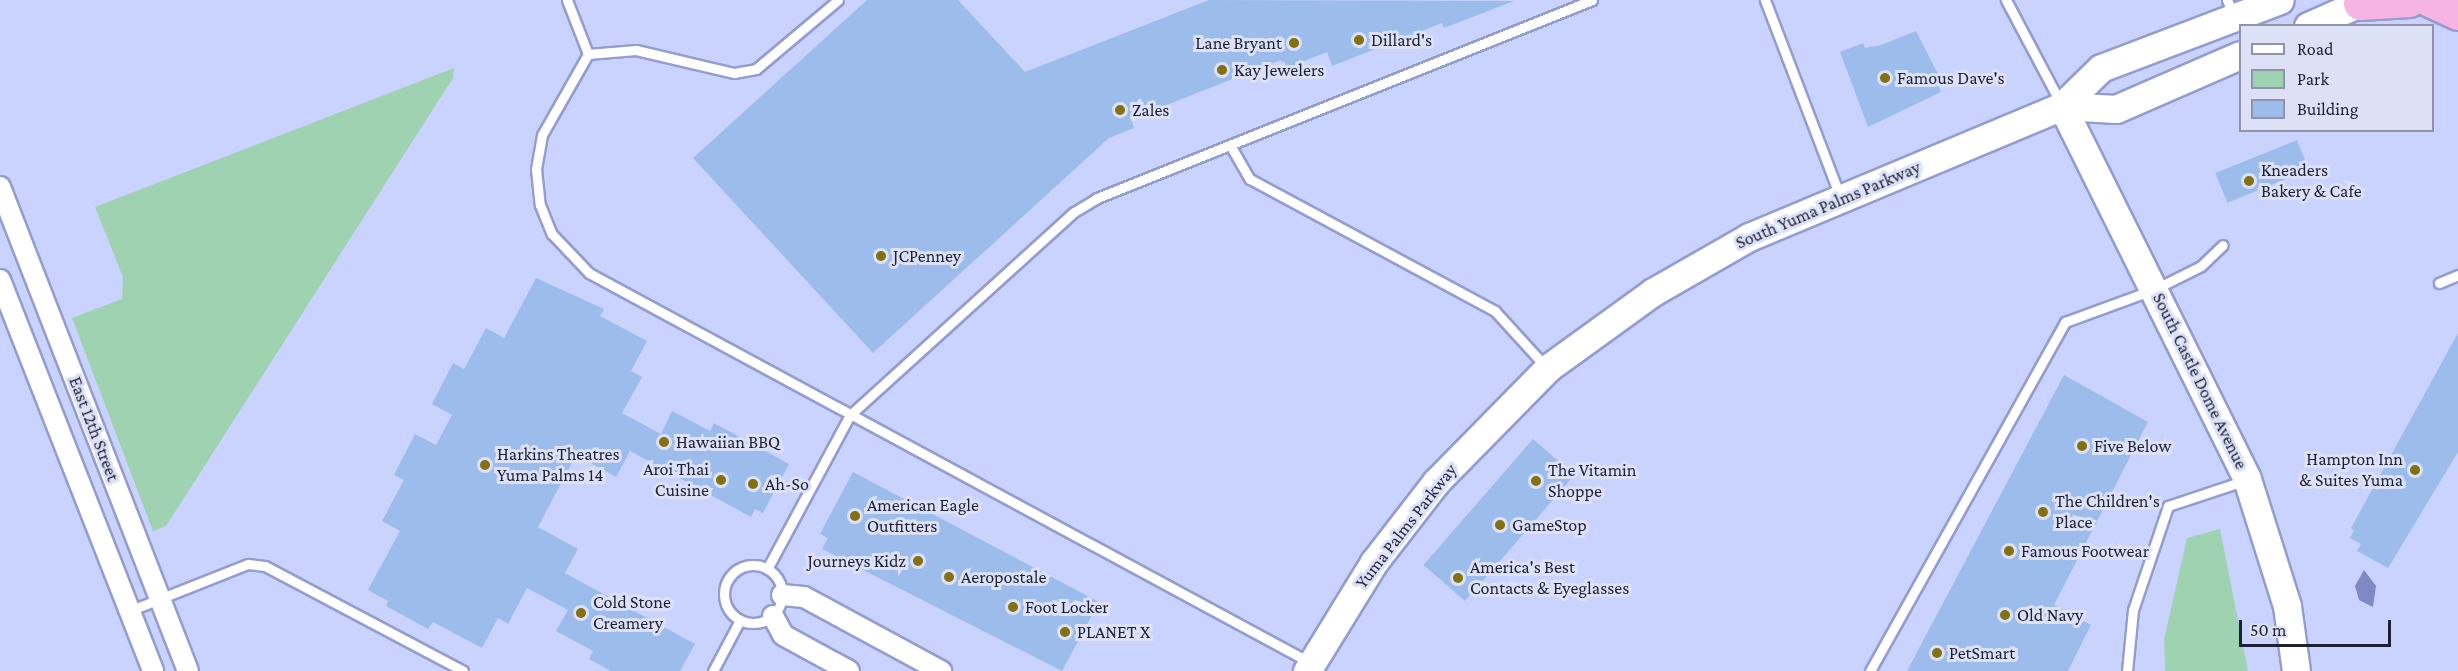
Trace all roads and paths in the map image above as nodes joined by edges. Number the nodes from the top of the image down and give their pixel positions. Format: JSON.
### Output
{"nodes":[{"id":1,"x":567,"y":0,"type":"edge"},
{"id":2,"x":838,"y":0,"type":"edge"},
{"id":3,"x":1592,"y":0,"type":"edge"},
{"id":4,"x":1766,"y":0,"type":"edge"},
{"id":5,"x":2006,"y":0,"type":"edge"},
{"id":6,"x":2280,"y":0,"type":"edge"},
{"id":7,"x":2409,"y":0,"type":"edge"},
{"id":8,"x":2430,"y":0,"type":"edge"},
{"id":9,"x":2364,"y":2,"type":"edge"},
{"id":10,"x":2231,"y":9,"type":"edge"},
{"id":11,"x":2458,"y":13,"type":"edge"},
{"id":12,"x":2313,"y":24,"type":"edge"},
{"id":13,"x":588,"y":54,"type":"junction"},
{"id":14,"x":2239,"y":56,"type":"edge"},
{"id":15,"x":2062,"y":106,"type":"junction"},
{"id":16,"x":1230,"y":145,"type":"junction"},
{"id":17,"x":0,"y":187,"type":"edge"},
{"id":18,"x":1841,"y":198,"type":"junction"},
{"id":19,"x":2223,"y":245,"type":"dead end"},
{"id":20,"x":2458,"y":275,"type":"edge"},
{"id":21,"x":0,"y":280,"type":"edge"},
{"id":22,"x":2439,"y":283,"type":"dead end"},
{"id":23,"x":2155,"y":289,"type":"junction"},
{"id":24,"x":1548,"y":368,"type":"junction"},
{"id":25,"x":850,"y":415,"type":"junction"},
{"id":26,"x":2247,"y":479,"type":"junction"},
{"id":27,"x":767,"y":568,"type":"junction"},
{"id":28,"x":782,"y":595,"type":"junction"},
{"id":29,"x":160,"y":599,"type":"junction"},
{"id":30,"x":129,"y":611,"type":"junction"},
{"id":31,"x":773,"y":616,"type":"junction"},
{"id":32,"x":740,"y":620,"type":"junction"},
{"id":33,"x":1309,"y":667,"type":"edge"},
{"id":34,"x":153,"y":671,"type":"edge"},
{"id":35,"x":188,"y":671,"type":"edge"},
{"id":36,"x":463,"y":671,"type":"edge"},
{"id":37,"x":713,"y":671,"type":"edge"},
{"id":38,"x":849,"y":671,"type":"edge"},
{"id":39,"x":941,"y":671,"type":"edge"},
{"id":40,"x":1870,"y":671,"type":"edge"},
{"id":41,"x":2127,"y":671,"type":"edge"},
{"id":42,"x":2296,"y":671,"type":"edge"}],
"edges":[{"from":1,"to":13,"type":"lane"},
{"from":2,"to":13,"type":"lane"},
{"from":3,"to":16,"type":"lane"},
{"from":4,"to":18,"type":"lane"},
{"from":5,"to":15,"type":"lane"},
{"from":6,"to":10,"type":"street"},
{"from":7,"to":9,"type":"highway"},
{"from":8,"to":11,"type":"highway"},
{"from":9,"to":12,"type":"street"},
{"from":10,"to":15,"type":"street"},
{"from":13,"to":25,"type":"lane"},
{"from":14,"to":15,"type":"street"},
{"from":15,"to":18,"type":"street","name":"South Yuma Palms Parkway"},
{"from":15,"to":23,"type":"street","name":"South Castle Dome Avenue"},
{"from":16,"to":24,"type":"lane"},
{"from":16,"to":25,"type":"lane"},
{"from":17,"to":29,"type":"street","name":"East 12th Street"},
{"from":18,"to":24,"type":"street","name":"South Yuma Palms Parkway"},
{"from":19,"to":23,"type":"lane"},
{"from":20,"to":22,"type":"lane"},
{"from":21,"to":30,"type":"street","name":"East 12th Street"},
{"from":23,"to":26,"type":"street","name":"South Castle Dome Avenue"},
{"from":23,"to":40,"type":"lane"},
{"from":24,"to":33,"type":"street","name":"Yuma Palms Parkway"},
{"from":25,"to":27,"type":"lane"},
{"from":25,"to":33,"type":"lane"},
{"from":26,"to":41,"type":"lane"},
{"from":26,"to":42,"type":"street","name":"South Castle Dome Avenue"},
{"from":27,"to":28,"type":"lane"},
{"from":27,"to":32,"type":"lane"},
{"from":28,"to":31,"type":"lane"},
{"from":28,"to":39,"type":"street"},
{"from":29,"to":30,"type":"lane"},
{"from":29,"to":35,"type":"street","name":"East 12th Street"},
{"from":29,"to":36,"type":"lane"},
{"from":30,"to":34,"type":"street","name":"East 12th Street"},
{"from":31,"to":32,"type":"lane"},
{"from":31,"to":38,"type":"street"},
{"from":32,"to":37,"type":"lane"}]}
